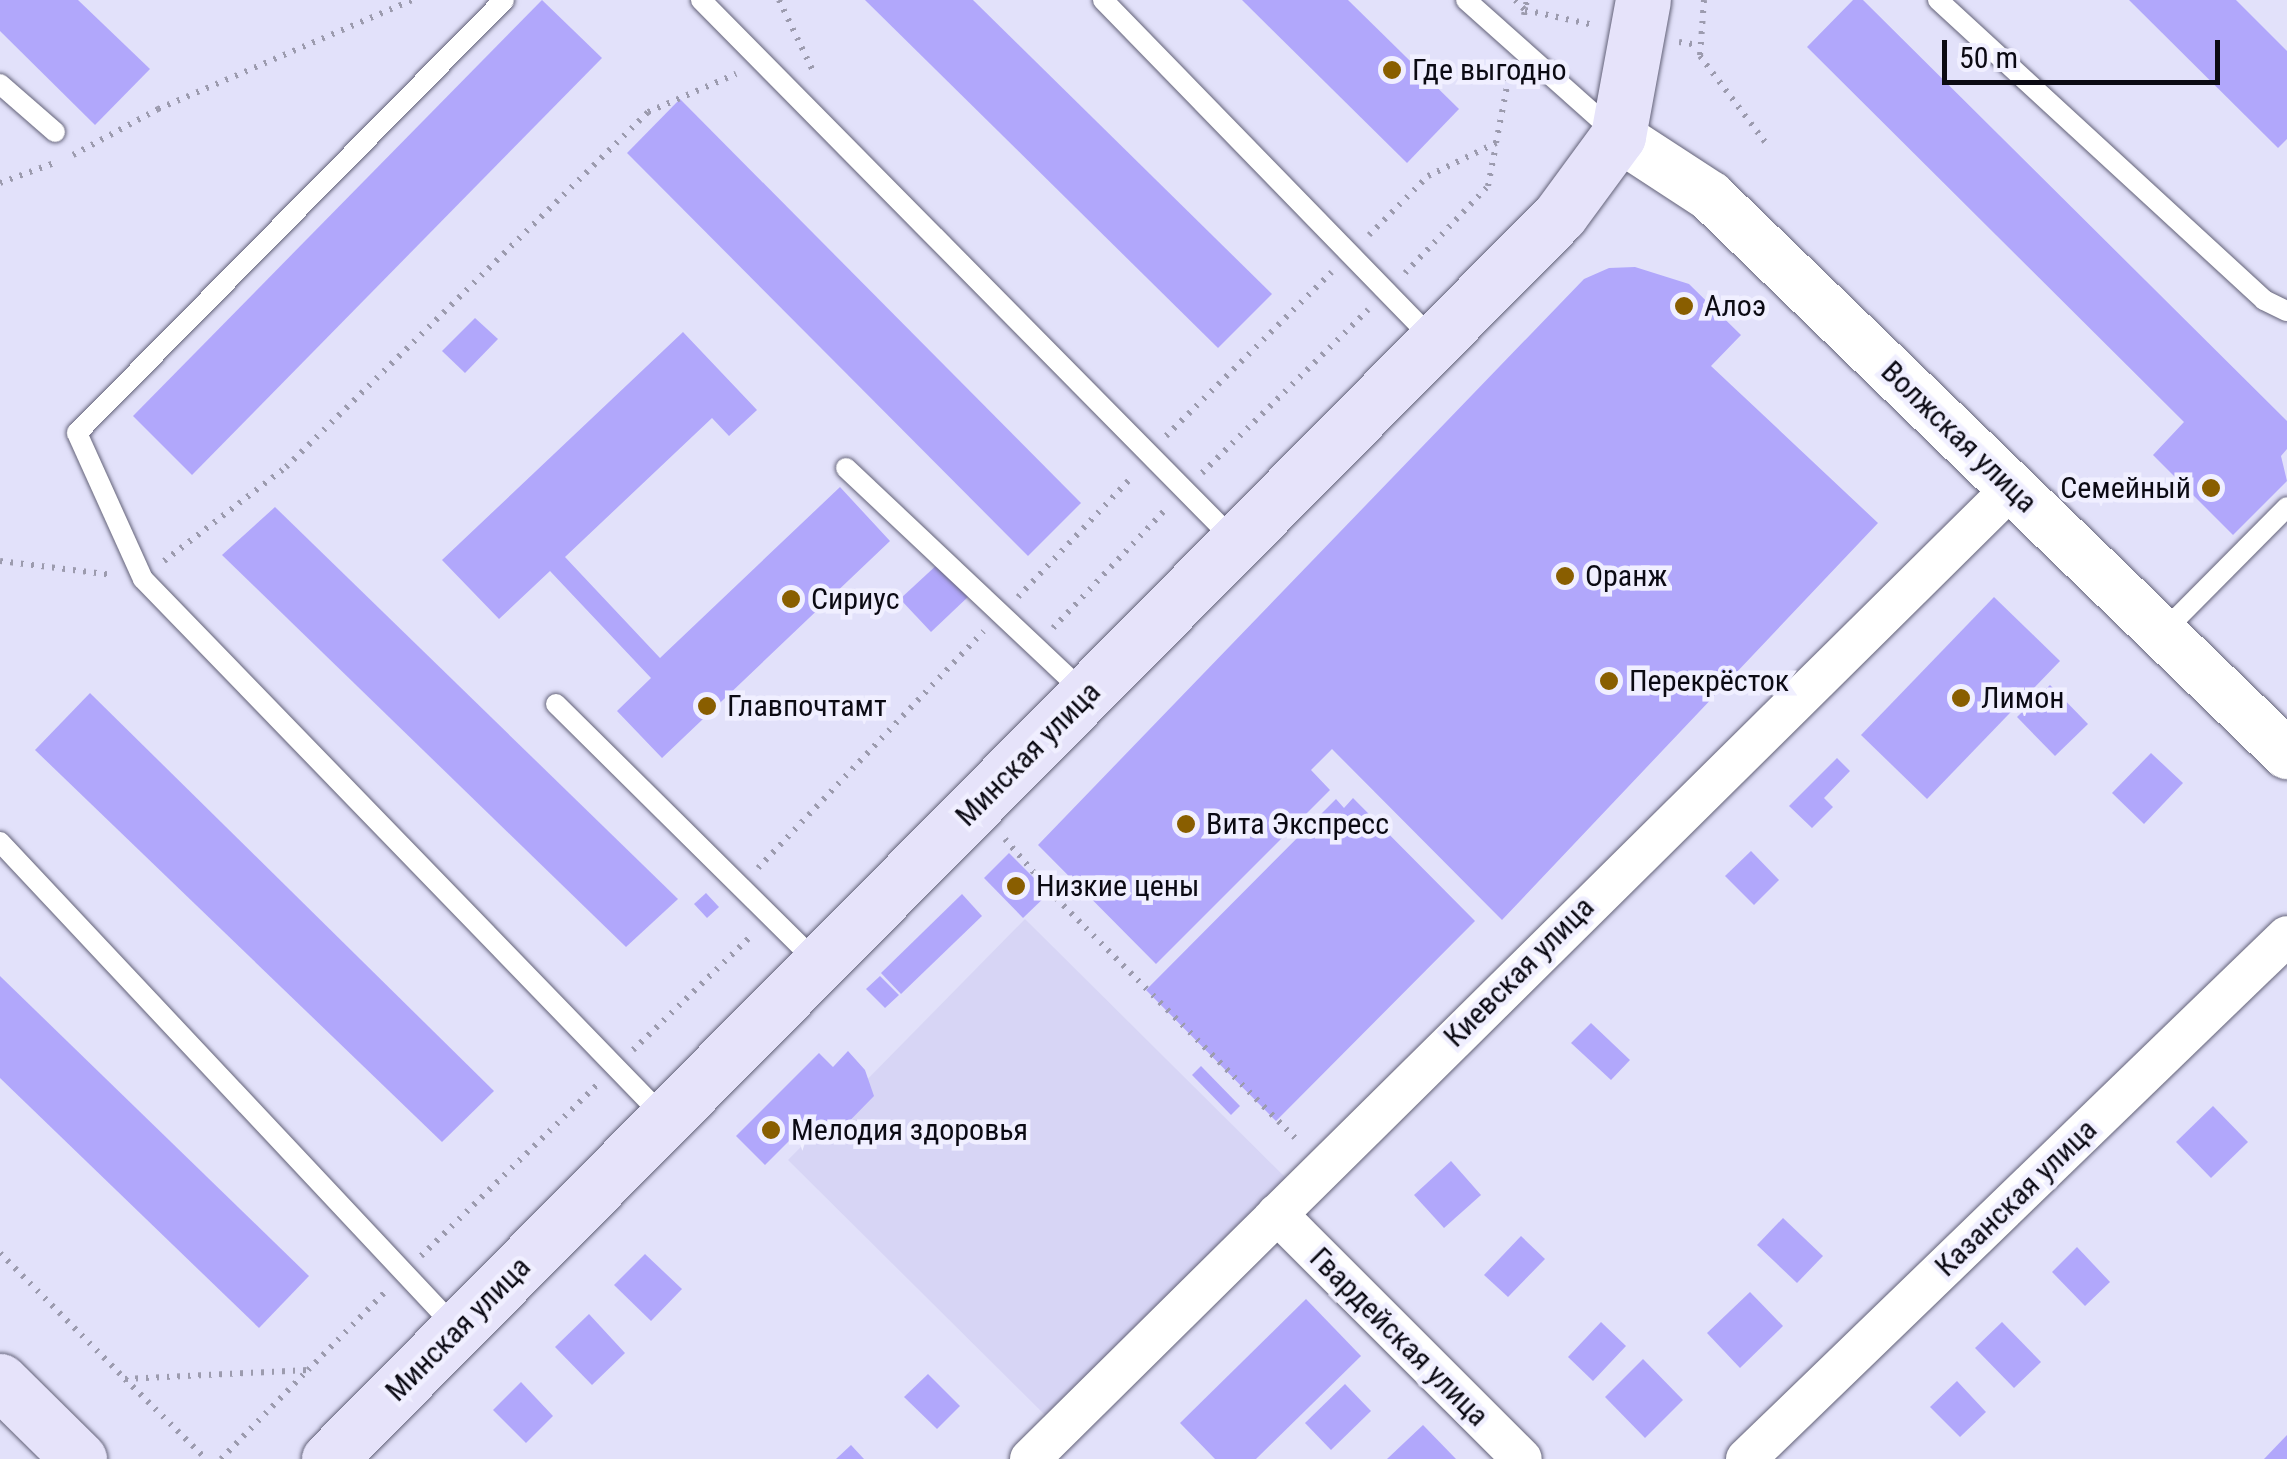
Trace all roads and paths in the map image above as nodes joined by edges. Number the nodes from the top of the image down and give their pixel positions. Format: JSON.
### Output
{"nodes":[{"id":1,"x":412,"y":0,"type":"edge"},
{"id":2,"x":504,"y":0,"type":"edge"},
{"id":3,"x":701,"y":0,"type":"edge"},
{"id":4,"x":1102,"y":0,"type":"edge"},
{"id":5,"x":1466,"y":0,"type":"edge"},
{"id":6,"x":1516,"y":0,"type":"edge"},
{"id":7,"x":1643,"y":0,"type":"edge"},
{"id":8,"x":1704,"y":0,"type":"edge"},
{"id":9,"x":1938,"y":0,"type":"edge"},
{"id":10,"x":1525,"y":10,"type":"dead end"},
{"id":11,"x":763,"y":63,"type":"junction"},
{"id":12,"x":5,"y":97,"type":"edge"},
{"id":13,"x":55,"y":132,"type":"dead end"},
{"id":14,"x":1618,"y":136,"type":"junction"},
{"id":15,"x":1765,"y":142,"type":"dead end"},
{"id":16,"x":1496,"y":143,"type":"dead end"},
{"id":17,"x":0,"y":183,"type":"edge"},
{"id":18,"x":1387,"y":291,"type":"junction"},
{"id":19,"x":2287,"y":311,"type":"edge"},
{"id":20,"x":1436,"y":342,"type":"junction"},
{"id":21,"x":846,"y":468,"type":"dead end"},
{"id":22,"x":2012,"y":488,"type":"junction"},
{"id":23,"x":1184,"y":490,"type":"junction"},
{"id":24,"x":2287,"y":507,"type":"edge"},
{"id":25,"x":1237,"y":544,"type":"junction"},
{"id":26,"x":0,"y":562,"type":"edge"},
{"id":27,"x":143,"y":579,"type":"junction"},
{"id":28,"x":2162,"y":634,"type":"junction"},
{"id":29,"x":1035,"y":646,"type":"junction"},
{"id":30,"x":1087,"y":695,"type":"junction"},
{"id":31,"x":556,"y":704,"type":"dead end"},
{"id":32,"x":2287,"y":754,"type":"edge"},
{"id":33,"x":976,"y":806,"type":"junction"},
{"id":34,"x":0,"y":842,"type":"edge"},
{"id":35,"x":771,"y":916,"type":"junction"},
{"id":36,"x":2287,"y":936,"type":"edge"},
{"id":37,"x":820,"y":964,"type":"junction"},
{"id":38,"x":616,"y":1067,"type":"junction"},
{"id":39,"x":666,"y":1119,"type":"junction"},
{"id":40,"x":1325,"y":1167,"type":"junction"},
{"id":41,"x":1277,"y":1214,"type":"junction"},
{"id":42,"x":0,"y":1253,"type":"edge"},
{"id":43,"x":404,"y":1272,"type":"junction"},
{"id":44,"x":458,"y":1329,"type":"junction"},
{"id":45,"x":308,"y":1370,"type":"junction"},
{"id":46,"x":125,"y":1379,"type":"junction"},
{"id":47,"x":0,"y":1381,"type":"edge"},
{"id":48,"x":79,"y":1459,"type":"edge"},
{"id":49,"x":206,"y":1459,"type":"edge"},
{"id":50,"x":220,"y":1459,"type":"edge"},
{"id":51,"x":329,"y":1459,"type":"edge"},
{"id":52,"x":1030,"y":1459,"type":"edge"},
{"id":53,"x":1522,"y":1459,"type":"edge"},
{"id":54,"x":1746,"y":1459,"type":"edge"}],
"edges":[{"from":1,"to":17,"type":"path"},
{"from":2,"to":27,"type":"lane"},
{"from":3,"to":11,"type":"lane"},
{"from":4,"to":18,"type":"lane"},
{"from":5,"to":14,"type":"lane"},
{"from":6,"to":10,"type":"path"},
{"from":7,"to":14,"type":"main road","name":"Минская улица"},
{"from":8,"to":15,"type":"path"},
{"from":9,"to":19,"type":"lane"},
{"from":11,"to":23,"type":"lane"},
{"from":11,"to":27,"type":"path"},
{"from":12,"to":13,"type":"lane"},
{"from":14,"to":20,"type":"main road","name":"Минская улица"},
{"from":14,"to":22,"type":"street","name":"Волжская улица"},
{"from":16,"to":18,"type":"path"},
{"from":18,"to":20,"type":"lane"},
{"from":18,"to":23,"type":"path"},
{"from":20,"to":25,"type":"main road","name":"Минская улица"},
{"from":21,"to":29,"type":"lane"},
{"from":22,"to":28,"type":"street","name":"Волжская улица"},
{"from":22,"to":40,"type":"street","name":"Киевская улица"},
{"from":23,"to":25,"type":"lane"},
{"from":23,"to":29,"type":"path"},
{"from":24,"to":28,"type":"lane"},
{"from":25,"to":30,"type":"main road","name":"Минская улица"},
{"from":26,"to":27,"type":"path"},
{"from":27,"to":38,"type":"lane"},
{"from":28,"to":32,"type":"street","name":"Волжская улица"},
{"from":29,"to":30,"type":"lane"},
{"from":30,"to":33,"type":"main road","name":"Минская улица"},
{"from":31,"to":35,"type":"lane"},
{"from":33,"to":37,"type":"main road","name":"Минская улица"},
{"from":33,"to":40,"type":"path"},
{"from":34,"to":43,"type":"lane"},
{"from":35,"to":37,"type":"lane"},
{"from":35,"to":38,"type":"path"},
{"from":36,"to":54,"type":"street","name":"Казанская улица"},
{"from":37,"to":39,"type":"main road","name":"Минская улица"},
{"from":38,"to":39,"type":"lane"},
{"from":38,"to":43,"type":"path"},
{"from":39,"to":44,"type":"main road","name":"Минская улица"},
{"from":40,"to":41,"type":"street","name":"Киевская улица"},
{"from":41,"to":52,"type":"street","name":"Киевская улица"},
{"from":41,"to":53,"type":"street","name":"Гвардейская улица"},
{"from":42,"to":46,"type":"path"},
{"from":43,"to":44,"type":"lane"},
{"from":43,"to":45,"type":"path"},
{"from":44,"to":51,"type":"main road","name":"Минская улица"},
{"from":45,"to":46,"type":"path"},
{"from":45,"to":50,"type":"path"},
{"from":46,"to":49,"type":"path"},
{"from":47,"to":48,"type":"main road"}]}
